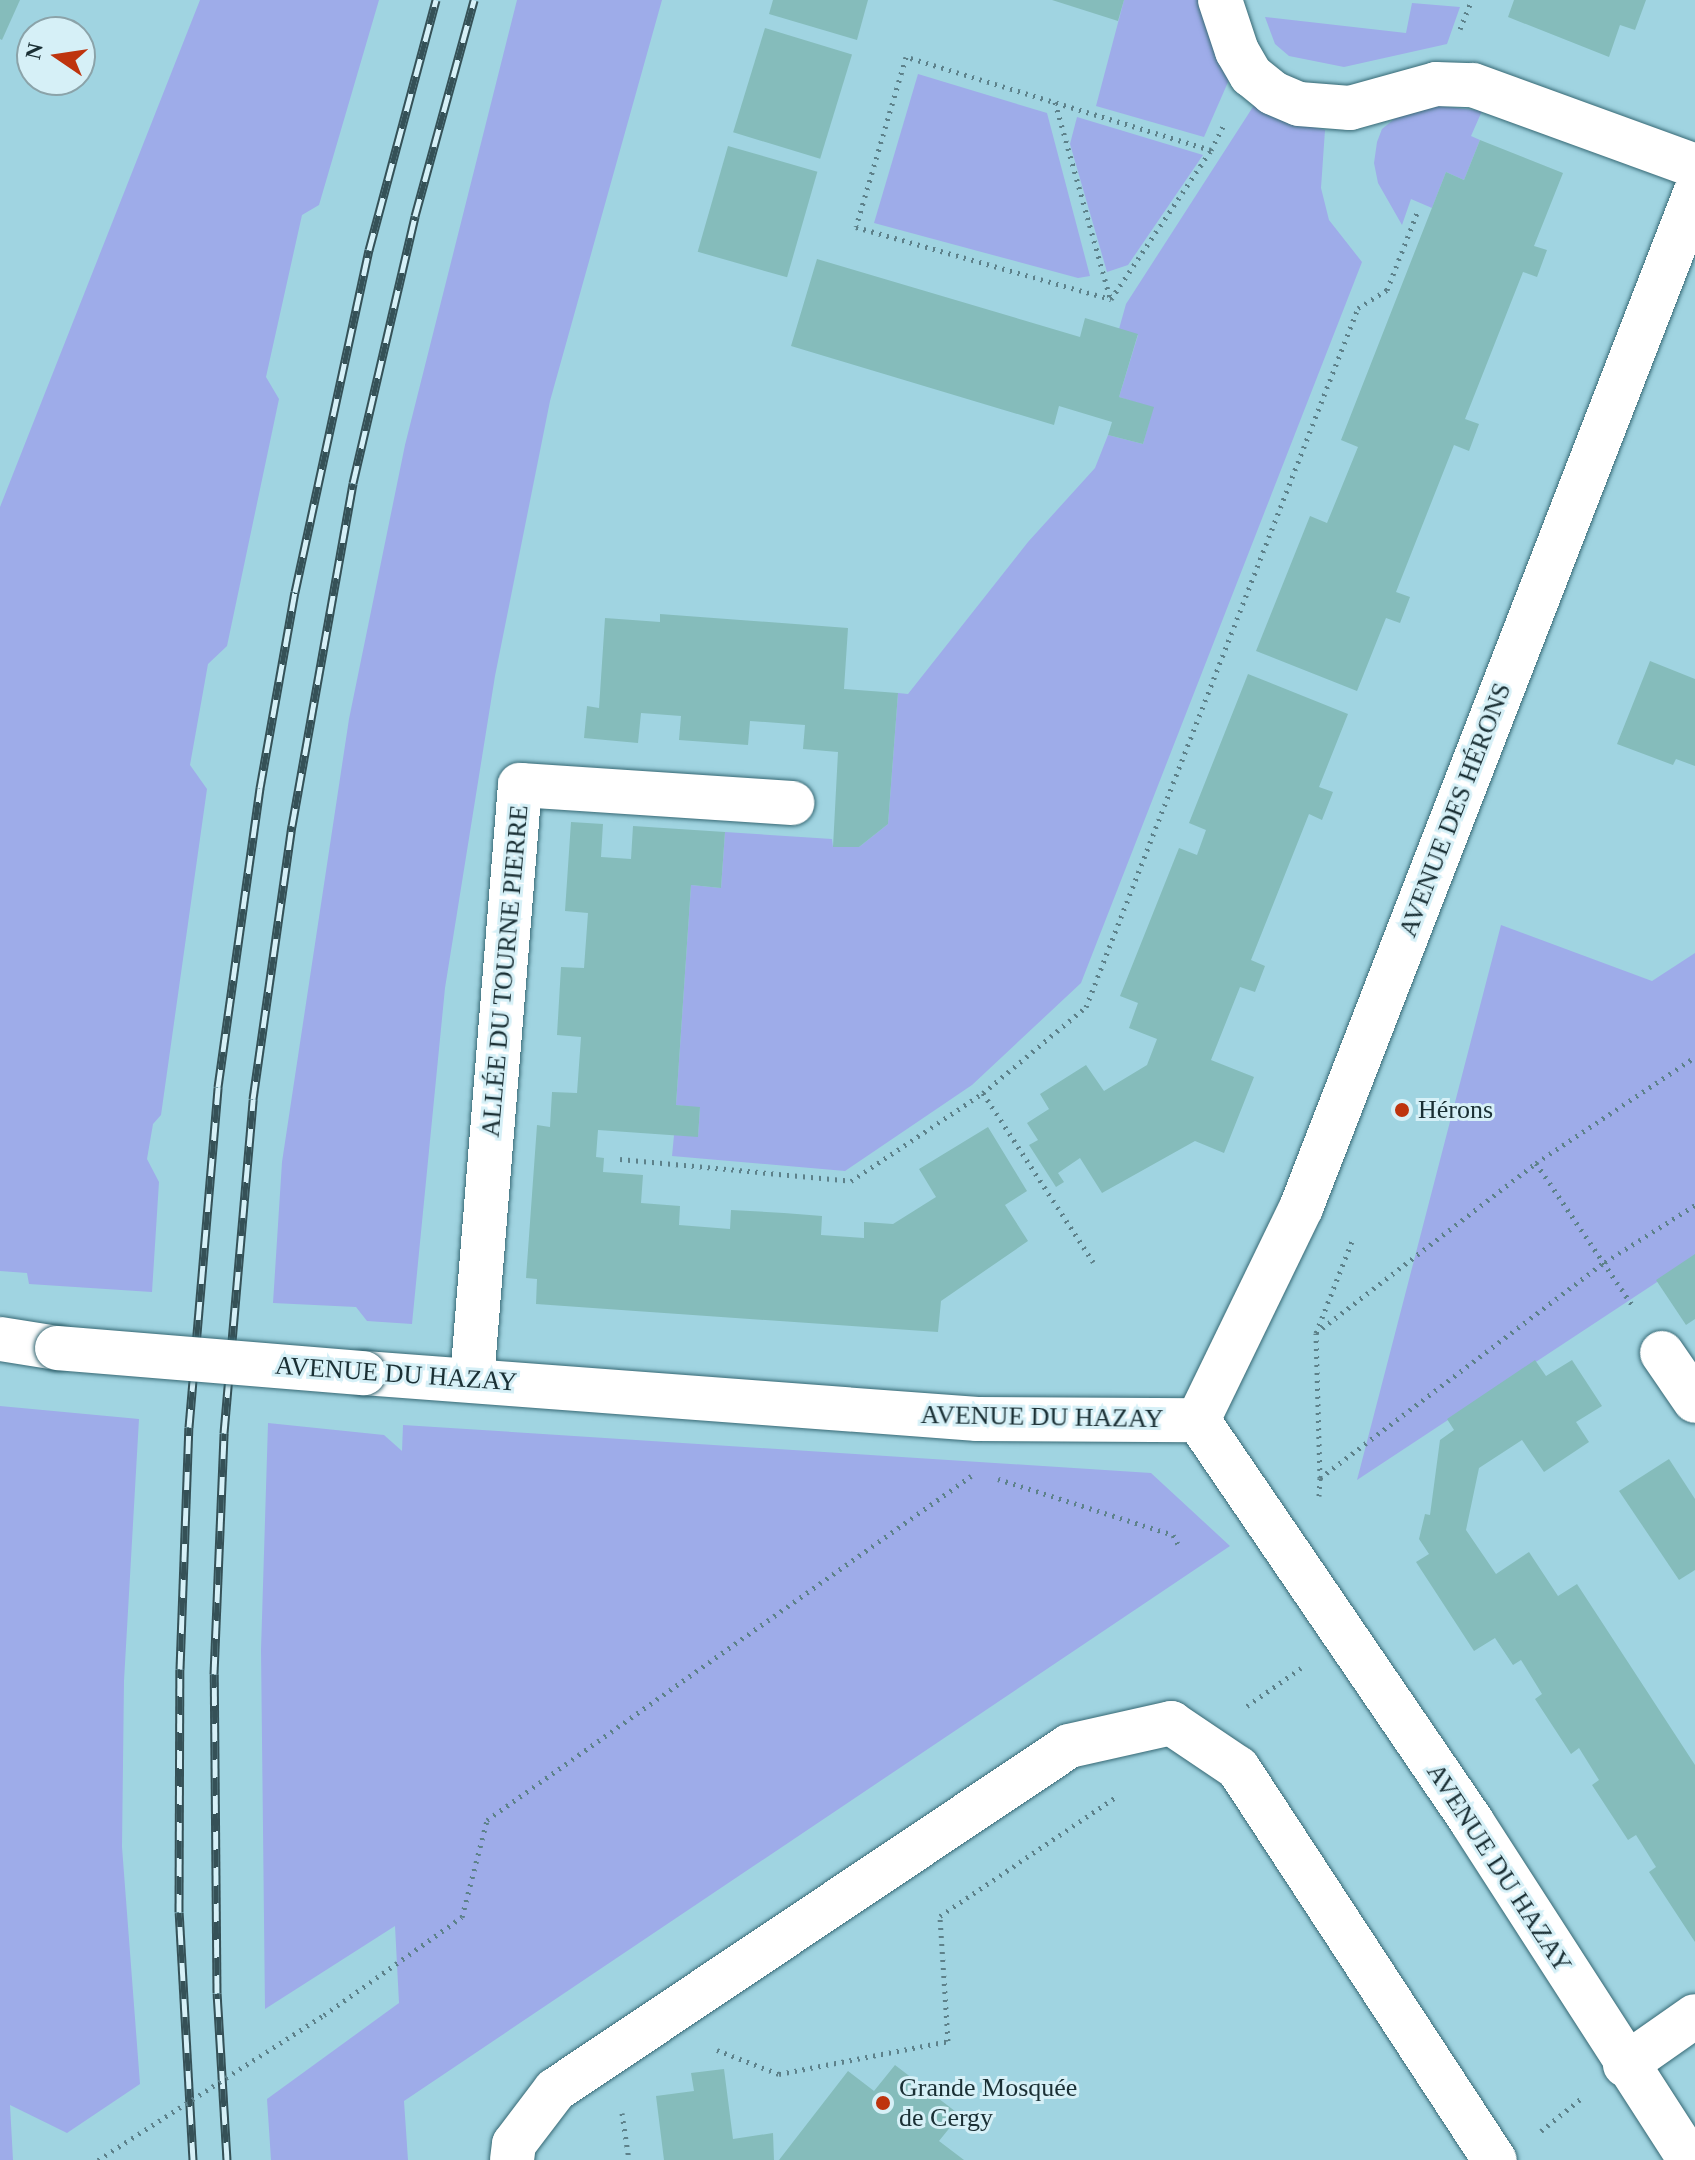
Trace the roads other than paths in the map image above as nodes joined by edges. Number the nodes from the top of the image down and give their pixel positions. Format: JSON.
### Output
{"nodes":[{"id":1,"x":1220,"y":0,"type":"edge"},
{"id":2,"x":1695,"y":166,"type":"edge"},
{"id":3,"x":1695,"y":193,"type":"edge"},
{"id":4,"x":792,"y":803,"type":"dead end"},
{"id":5,"x":0,"y":1339,"type":"edge"},
{"id":6,"x":1662,"y":1353,"type":"road end"},
{"id":7,"x":472,"y":1380,"type":"junction"},
{"id":8,"x":1695,"y":1401,"type":"edge"},
{"id":9,"x":1198,"y":1420,"type":"junction"},
{"id":10,"x":1695,"y":2016,"type":"edge"},
{"id":11,"x":1625,"y":2065,"type":"junction"},
{"id":12,"x":1511,"y":2150,"type":"edge"},
{"id":13,"x":512,"y":2160,"type":"edge"},
{"id":14,"x":1690,"y":2160,"type":"edge"}],
"edges":[{"from":1,"to":2,"type":"street"},
{"from":3,"to":9,"type":"street","name":"AVENUE DES HÉRONS"},
{"from":4,"to":7,"type":"street","name":"ALLÉE DU TOURNE PIERRE"},
{"from":5,"to":7,"type":"street","name":"AVENUE DU HAZAY","bridge":true},
{"from":6,"to":8,"type":"street"},
{"from":7,"to":9,"type":"street","name":"AVENUE DU HAZAY"},
{"from":9,"to":11,"type":"street","name":"AVENUE DU HAZAY"},
{"from":10,"to":11,"type":"street"},
{"from":11,"to":14,"type":"street","name":"AVENUE DU HAZAY"},
{"from":12,"to":13,"type":"street"}]}
